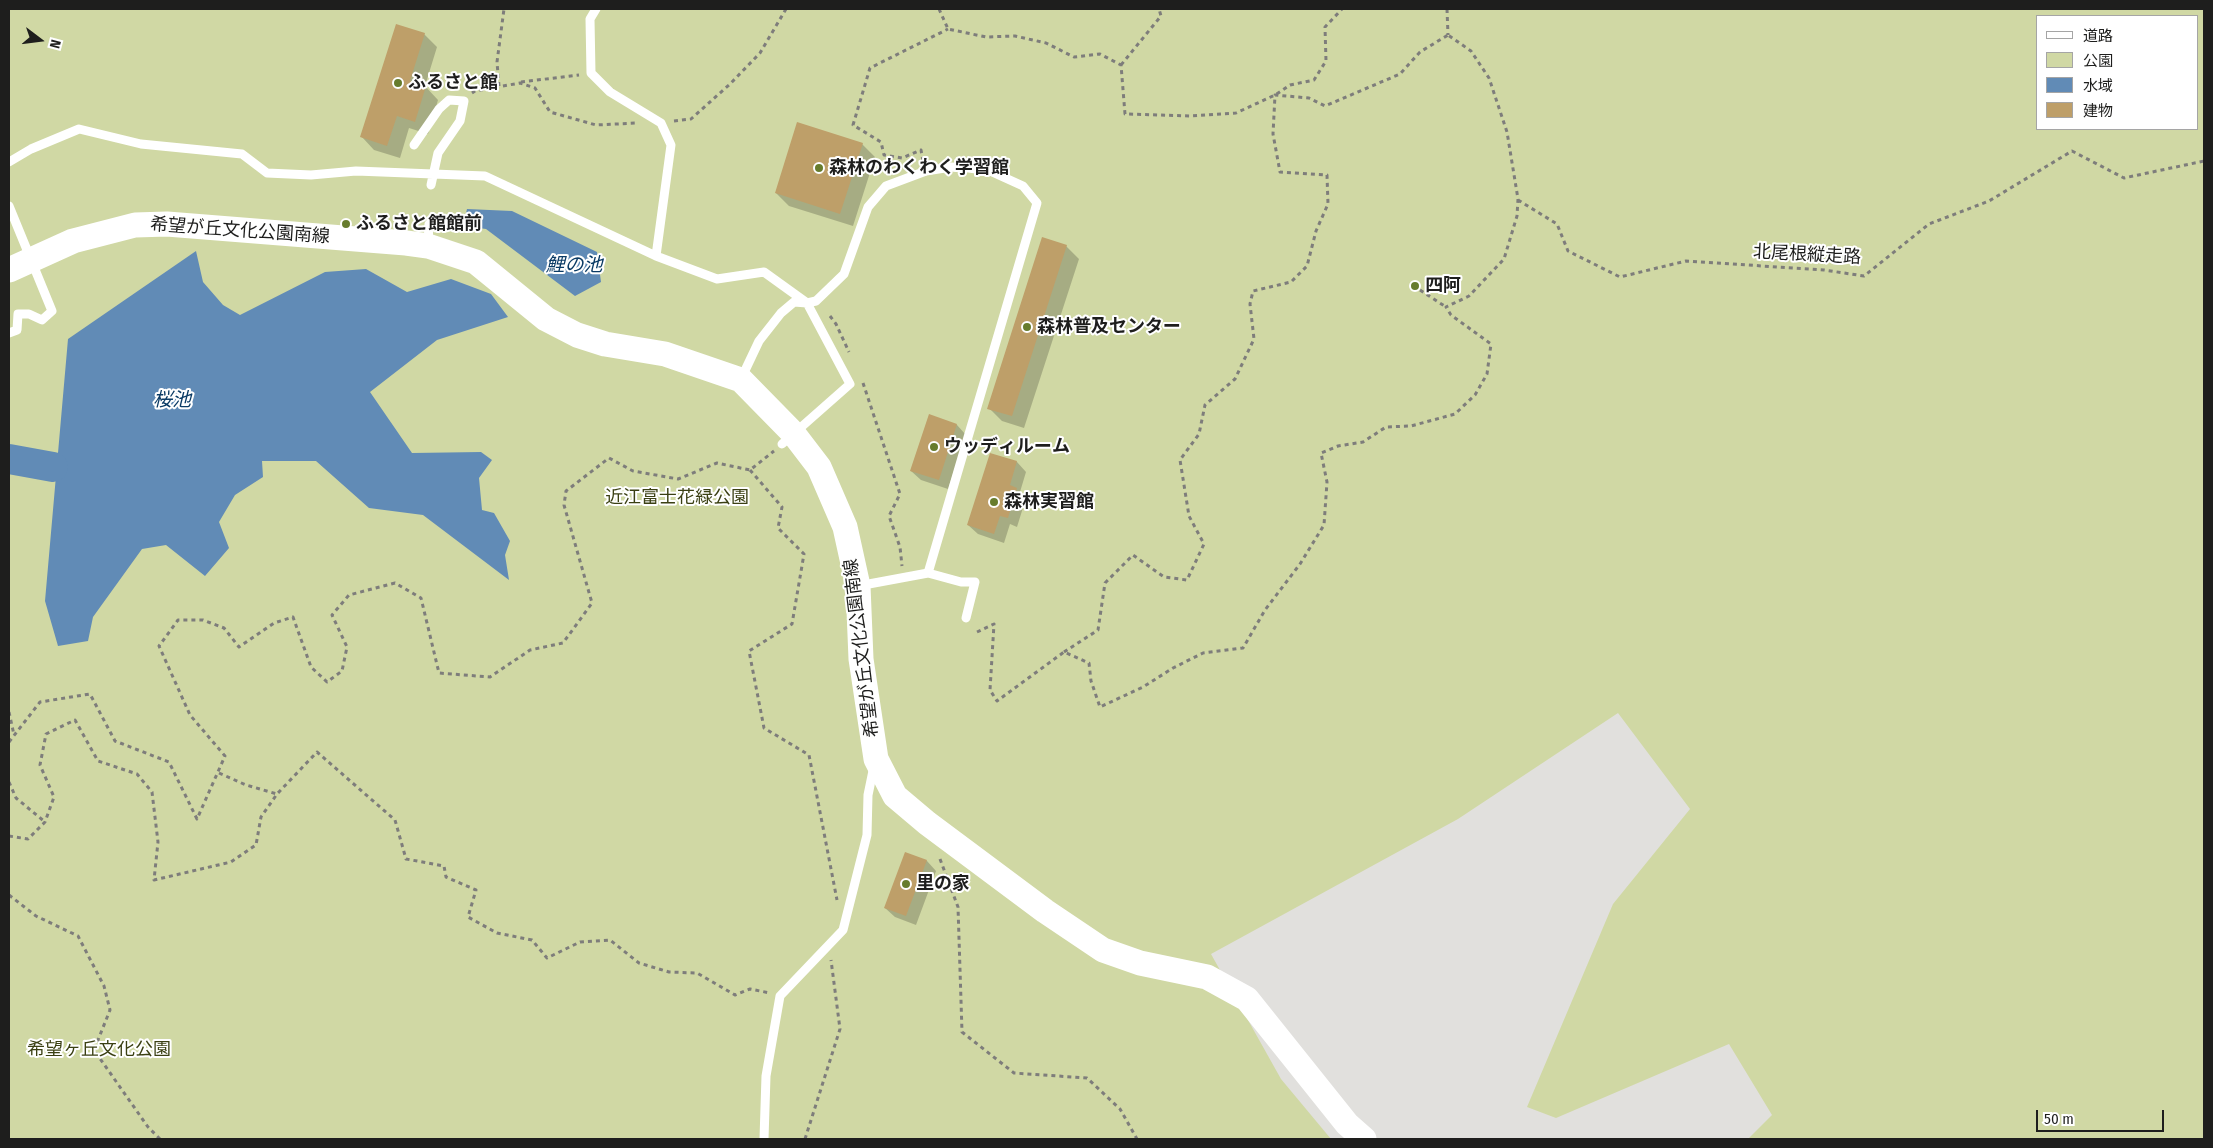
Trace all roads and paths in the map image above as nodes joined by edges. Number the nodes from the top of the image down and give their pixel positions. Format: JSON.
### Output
{"nodes":[{"id":1,"x":504,"y":9,"type":"edge"},
{"id":2,"x":596,"y":9,"type":"edge"},
{"id":3,"x":939,"y":9,"type":"edge"},
{"id":4,"x":1159,"y":9,"type":"edge"},
{"id":5,"x":1342,"y":9,"type":"edge"},
{"id":6,"x":1447,"y":9,"type":"edge"},
{"id":7,"x":948,"y":29,"type":"junction"},
{"id":8,"x":1448,"y":35,"type":"junction"},
{"id":9,"x":1122,"y":65,"type":"junction"},
{"id":10,"x":592,"y":74,"type":"junction"},
{"id":11,"x":520,"y":82,"type":"dead end"},
{"id":12,"x":499,"y":86,"type":"dead end"},
{"id":13,"x":1275,"y":95,"type":"junction"},
{"id":14,"x":414,"y":145,"type":"dead end"},
{"id":15,"x":2204,"y":161,"type":"edge"},
{"id":16,"x":9,"y":162,"type":"edge"},
{"id":17,"x":926,"y":171,"type":"junction"},
{"id":18,"x":433,"y":175,"type":"junction"},
{"id":19,"x":431,"y":185,"type":"dead end"},
{"id":20,"x":1518,"y":199,"type":"junction"},
{"id":21,"x":9,"y":206,"type":"edge"},
{"id":22,"x":656,"y":256,"type":"junction"},
{"id":23,"x":9,"y":270,"type":"edge"},
{"id":24,"x":1420,"y":290,"type":"dead end"},
{"id":25,"x":816,"y":301,"type":"junction"},
{"id":26,"x":807,"y":303,"type":"junction"},
{"id":27,"x":1446,"y":307,"type":"junction"},
{"id":28,"x":9,"y":333,"type":"edge"},
{"id":29,"x":851,"y":356,"type":"dead end"},
{"id":30,"x":741,"y":380,"type":"junction"},
{"id":31,"x":863,"y":381,"type":"dead end"},
{"id":32,"x":782,"y":444,"type":"joint"},
{"id":33,"x":750,"y":470,"type":"junction"},
{"id":34,"x":928,"y":573,"type":"junction"},
{"id":35,"x":902,"y":576,"type":"junction"},
{"id":36,"x":858,"y":586,"type":"junction"},
{"id":37,"x":966,"y":618,"type":"dead end"},
{"id":38,"x":977,"y":632,"type":"dead end"},
{"id":39,"x":1064,"y":652,"type":"junction"},
{"id":40,"x":9,"y":712,"type":"edge"},
{"id":41,"x":14,"y":735,"type":"junction"},
{"id":42,"x":9,"y":742,"type":"edge"},
{"id":43,"x":876,"y":759,"type":"junction"},
{"id":44,"x":219,"y":772,"type":"junction"},
{"id":45,"x":9,"y":782,"type":"edge"},
{"id":46,"x":277,"y":794,"type":"junction"},
{"id":47,"x":45,"y":822,"type":"junction"},
{"id":48,"x":927,"y":823,"type":"junction"},
{"id":49,"x":9,"y":836,"type":"edge"},
{"id":50,"x":9,"y":895,"type":"edge"},
{"id":51,"x":843,"y":930,"type":"junction"},
{"id":52,"x":829,"y":945,"type":"junction"},
{"id":53,"x":780,"y":996,"type":"junction"},
{"id":54,"x":160,"y":1139,"type":"edge"},
{"id":55,"x":764,"y":1139,"type":"edge"},
{"id":56,"x":805,"y":1139,"type":"edge"},
{"id":57,"x":1137,"y":1139,"type":"edge"},
{"id":58,"x":1364,"y":1139,"type":"edge"}],
"edges":[{"from":1,"to":12,"type":"path"},
{"from":2,"to":10,"type":"lane"},
{"from":3,"to":7,"type":"path"},
{"from":4,"to":9,"type":"path"},
{"from":5,"to":13,"type":"path"},
{"from":6,"to":8,"type":"path"},
{"from":7,"to":9,"type":"path"},
{"from":7,"to":17,"type":"path"},
{"from":8,"to":13,"type":"path"},
{"from":8,"to":20,"type":"path"},
{"from":9,"to":13,"type":"path"},
{"from":10,"to":11,"type":"path"},
{"from":10,"to":22,"type":"lane"},
{"from":13,"to":39,"type":"path"},
{"from":14,"to":18,"type":"lane"},
{"from":15,"to":20,"type":"path","name":"北尾根縦走路"},
{"from":16,"to":18,"type":"lane"},
{"from":17,"to":25,"type":"lane"},
{"from":17,"to":34,"type":"lane"},
{"from":18,"to":19,"type":"lane"},
{"from":18,"to":22,"type":"lane"},
{"from":20,"to":27,"type":"path"},
{"from":21,"to":28,"type":"lane"},
{"from":22,"to":26,"type":"lane"},
{"from":23,"to":30,"type":"main road","name":"希望が丘文化公園南線"},
{"from":24,"to":27,"type":"path"},
{"from":25,"to":26,"type":"lane"},
{"from":25,"to":29,"type":"path"},
{"from":26,"to":30,"type":"lane"},
{"from":26,"to":32,"type":"lane"},
{"from":27,"to":39,"type":"path"},
{"from":30,"to":36,"type":"main road","name":"希望が丘文化公園南線"},
{"from":31,"to":35,"type":"path"},
{"from":32,"to":33,"type":"path"},
{"from":33,"to":44,"type":"path"},
{"from":33,"to":51,"type":"path"},
{"from":34,"to":35,"type":"lane"},
{"from":34,"to":37,"type":"lane"},
{"from":35,"to":36,"type":"lane"},
{"from":36,"to":43,"type":"main road","name":"希望が丘文化公園南線"},
{"from":38,"to":39,"type":"path"},
{"from":40,"to":41,"type":"path"},
{"from":41,"to":42,"type":"path"},
{"from":41,"to":44,"type":"path"},
{"from":43,"to":48,"type":"main road","name":"希望が丘文化公園南線"},
{"from":43,"to":51,"type":"lane"},
{"from":44,"to":46,"type":"path"},
{"from":45,"to":47,"type":"path"},
{"from":46,"to":47,"type":"path"},
{"from":46,"to":53,"type":"path"},
{"from":47,"to":49,"type":"path"},
{"from":48,"to":57,"type":"path"},
{"from":48,"to":58,"type":"main road","name":"希望が丘文化公園南線"},
{"from":50,"to":54,"type":"path"},
{"from":51,"to":52,"type":"lane"},
{"from":52,"to":53,"type":"lane"},
{"from":52,"to":56,"type":"path"},
{"from":53,"to":55,"type":"lane"}]}
